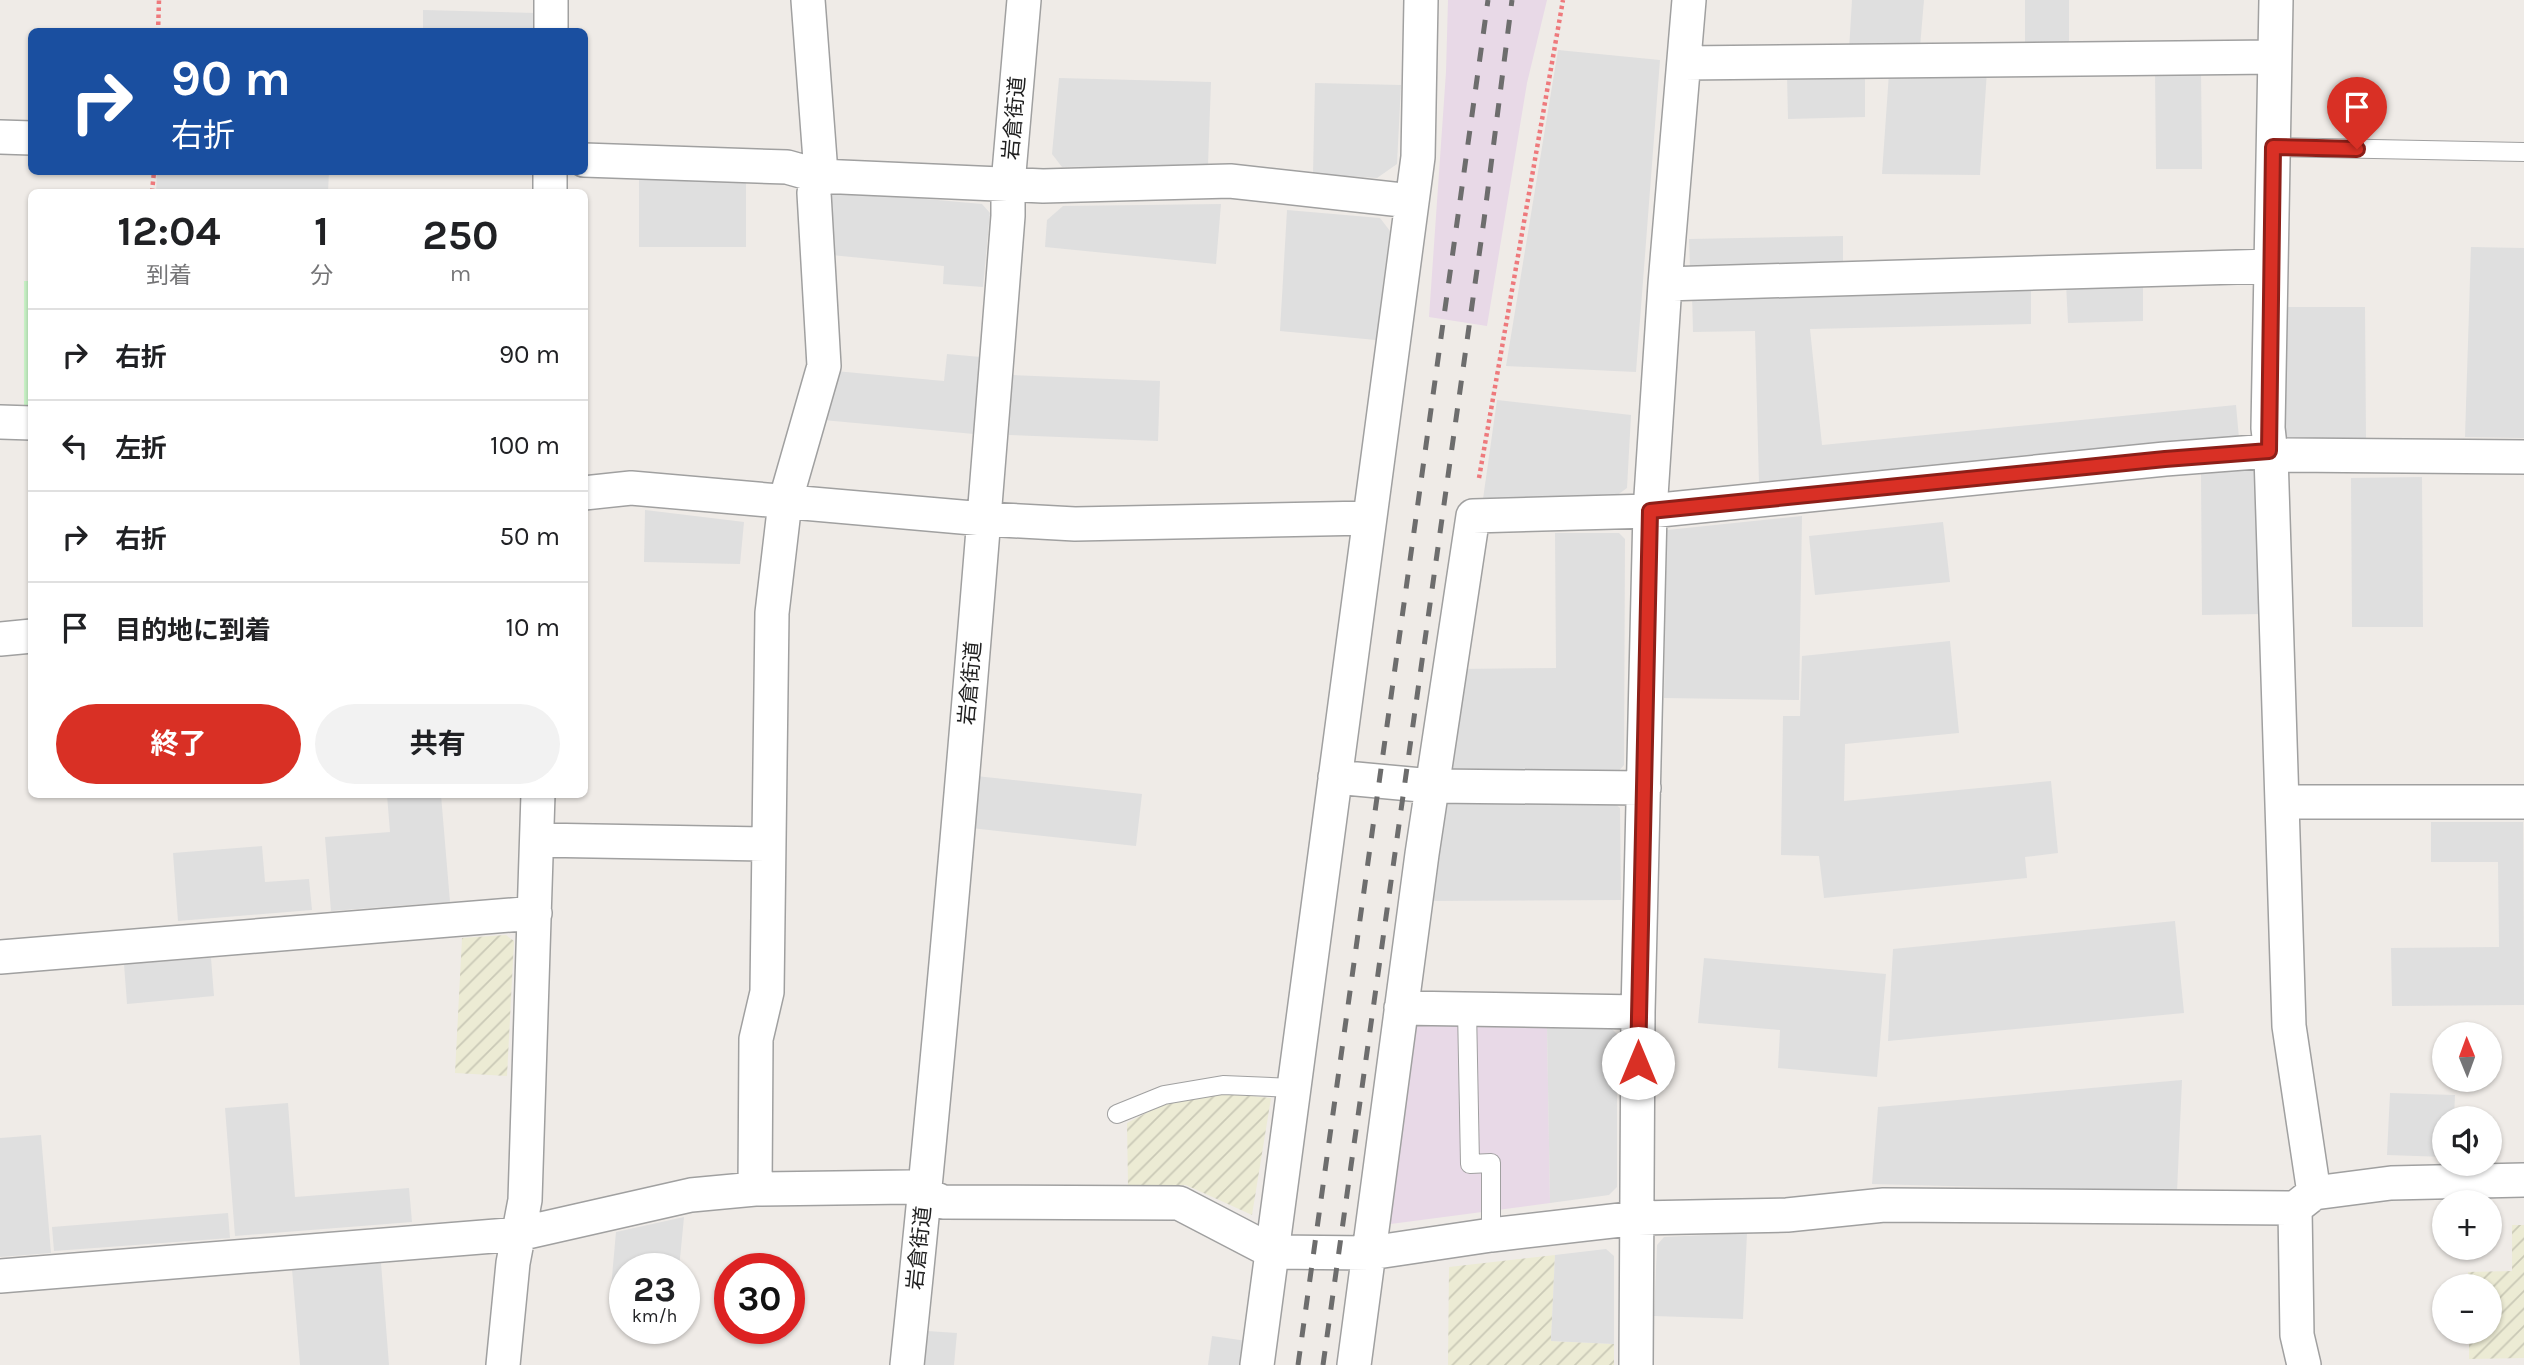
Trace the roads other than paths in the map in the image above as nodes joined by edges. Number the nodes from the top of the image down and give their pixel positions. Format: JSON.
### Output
{"nodes":[{"id":1,"x":551,"y":0,"type":"edge"},
{"id":2,"x":808,"y":0,"type":"edge"},
{"id":3,"x":1024,"y":0,"type":"edge"},
{"id":4,"x":1421,"y":0,"type":"edge"},
{"id":5,"x":1689,"y":0,"type":"edge"},
{"id":6,"x":2276,"y":0,"type":"edge"},
{"id":7,"x":551,"y":28,"type":"edge"},
{"id":8,"x":2275,"y":57,"type":"junction"},
{"id":9,"x":1684,"y":62,"type":"junction"},
{"id":10,"x":0,"y":137,"type":"edge"},
{"id":11,"x":28,"y":138,"type":"edge"},
{"id":12,"x":2273,"y":147,"type":"junction"},
{"id":13,"x":2524,"y":152,"type":"edge"},
{"id":14,"x":588,"y":160,"type":"edge"},
{"id":15,"x":819,"y":176,"type":"junction"},
{"id":16,"x":1008,"y":184,"type":"junction"},
{"id":17,"x":1411,"y":201,"type":"junction"},
{"id":18,"x":2272,"y":266,"type":"junction"},
{"id":19,"x":1665,"y":284,"type":"junction"},
{"id":20,"x":0,"y":422,"type":"edge"},
{"id":21,"x":28,"y":423,"type":"edge"},
{"id":22,"x":2270,"y":453,"type":"junction"},
{"id":23,"x":2524,"y":457,"type":"edge"},
{"id":24,"x":588,"y":493,"type":"edge"},
{"id":25,"x":785,"y":502,"type":"junction"},
{"id":26,"x":1650,"y":511,"type":"junction"},
{"id":27,"x":1369,"y":518,"type":"junction"},
{"id":28,"x":984,"y":519,"type":"junction"},
{"id":29,"x":28,"y":636,"type":"edge"},
{"id":30,"x":0,"y":639,"type":"edge"},
{"id":31,"x":1335,"y":776,"type":"junction"},
{"id":32,"x":1432,"y":786,"type":"junction"},
{"id":33,"x":1644,"y":788,"type":"junction"},
{"id":34,"x":538,"y":798,"type":"edge"},
{"id":35,"x":2282,"y":802,"type":"junction"},
{"id":36,"x":2524,"y":802,"type":"edge"},
{"id":37,"x":537,"y":840,"type":"junction"},
{"id":38,"x":768,"y":844,"type":"junction"},
{"id":39,"x":535,"y":914,"type":"junction"},
{"id":40,"x":0,"y":957,"type":"edge"},
{"id":41,"x":1401,"y":1009,"type":"junction"},
{"id":42,"x":1467,"y":1009,"type":"junction"},
{"id":43,"x":1638,"y":1012,"type":"junction"},
{"id":44,"x":1294,"y":1087,"type":"junction"},
{"id":45,"x":1117,"y":1114,"type":"dead end"},
{"id":46,"x":2524,"y":1180,"type":"edge"},
{"id":47,"x":755,"y":1189,"type":"junction"},
{"id":48,"x":925,"y":1195,"type":"junction"},
{"id":49,"x":2304,"y":1201,"type":"junction"},
{"id":50,"x":1638,"y":1218,"type":"junction"},
{"id":51,"x":519,"y":1234,"type":"junction"},
{"id":52,"x":1491,"y":1235,"type":"junction"},
{"id":53,"x":1273,"y":1252,"type":"junction"},
{"id":54,"x":1370,"y":1253,"type":"junction"},
{"id":55,"x":0,"y":1276,"type":"edge"},
{"id":56,"x":503,"y":1365,"type":"edge"},
{"id":57,"x":907,"y":1365,"type":"edge"},
{"id":58,"x":1257,"y":1365,"type":"edge"},
{"id":59,"x":1354,"y":1365,"type":"edge"},
{"id":60,"x":1636,"y":1365,"type":"edge"},
{"id":61,"x":2304,"y":1365,"type":"edge"}],
"edges":[{"from":1,"to":7,"type":"street"},
{"from":2,"to":15,"type":"street"},
{"from":3,"to":16,"type":"street","name":"岩倉街道"},
{"from":4,"to":17,"type":"street"},
{"from":5,"to":9,"type":"street"},
{"from":6,"to":8,"type":"street"},
{"from":8,"to":9,"type":"street"},
{"from":8,"to":12,"type":"street"},
{"from":9,"to":19,"type":"street"},
{"from":10,"to":11,"type":"street"},
{"from":12,"to":13,"type":"lane"},
{"from":12,"to":18,"type":"street"},
{"from":14,"to":15,"type":"street"},
{"from":15,"to":16,"type":"street"},
{"from":15,"to":25,"type":"street"},
{"from":16,"to":17,"type":"street"},
{"from":16,"to":28,"type":"street","name":"岩倉街道"},
{"from":17,"to":27,"type":"street"},
{"from":18,"to":19,"type":"street"},
{"from":18,"to":22,"type":"street"},
{"from":19,"to":26,"type":"street"},
{"from":20,"to":21,"type":"street"},
{"from":22,"to":23,"type":"street"},
{"from":22,"to":26,"type":"street"},
{"from":22,"to":35,"type":"street"},
{"from":24,"to":25,"type":"street"},
{"from":25,"to":28,"type":"street"},
{"from":25,"to":38,"type":"street"},
{"from":26,"to":32,"type":"street"},
{"from":26,"to":33,"type":"street"},
{"from":27,"to":28,"type":"street"},
{"from":27,"to":31,"type":"street"},
{"from":28,"to":48,"type":"street","name":"岩倉街道"},
{"from":29,"to":30,"type":"street"},
{"from":31,"to":32,"type":"street"},
{"from":31,"to":44,"type":"street"},
{"from":32,"to":33,"type":"street"},
{"from":32,"to":41,"type":"street"},
{"from":33,"to":43,"type":"street"},
{"from":34,"to":37,"type":"street"},
{"from":35,"to":36,"type":"street"},
{"from":35,"to":49,"type":"street"},
{"from":37,"to":38,"type":"street"},
{"from":37,"to":39,"type":"street"},
{"from":38,"to":47,"type":"street"},
{"from":39,"to":40,"type":"street"},
{"from":39,"to":51,"type":"street"},
{"from":41,"to":42,"type":"street"},
{"from":41,"to":54,"type":"street"},
{"from":42,"to":43,"type":"street"},
{"from":42,"to":52,"type":"lane"},
{"from":43,"to":50,"type":"street"},
{"from":44,"to":45,"type":"lane"},
{"from":44,"to":53,"type":"street"},
{"from":46,"to":49,"type":"street"},
{"from":47,"to":48,"type":"street"},
{"from":47,"to":51,"type":"street"},
{"from":48,"to":53,"type":"street"},
{"from":48,"to":57,"type":"street","name":"岩倉街道"},
{"from":49,"to":50,"type":"street"},
{"from":49,"to":61,"type":"street"},
{"from":50,"to":52,"type":"street"},
{"from":50,"to":60,"type":"street"},
{"from":51,"to":55,"type":"street"},
{"from":51,"to":56,"type":"street"},
{"from":52,"to":54,"type":"street"},
{"from":53,"to":54,"type":"street"},
{"from":53,"to":58,"type":"street"},
{"from":54,"to":59,"type":"street"}]}
